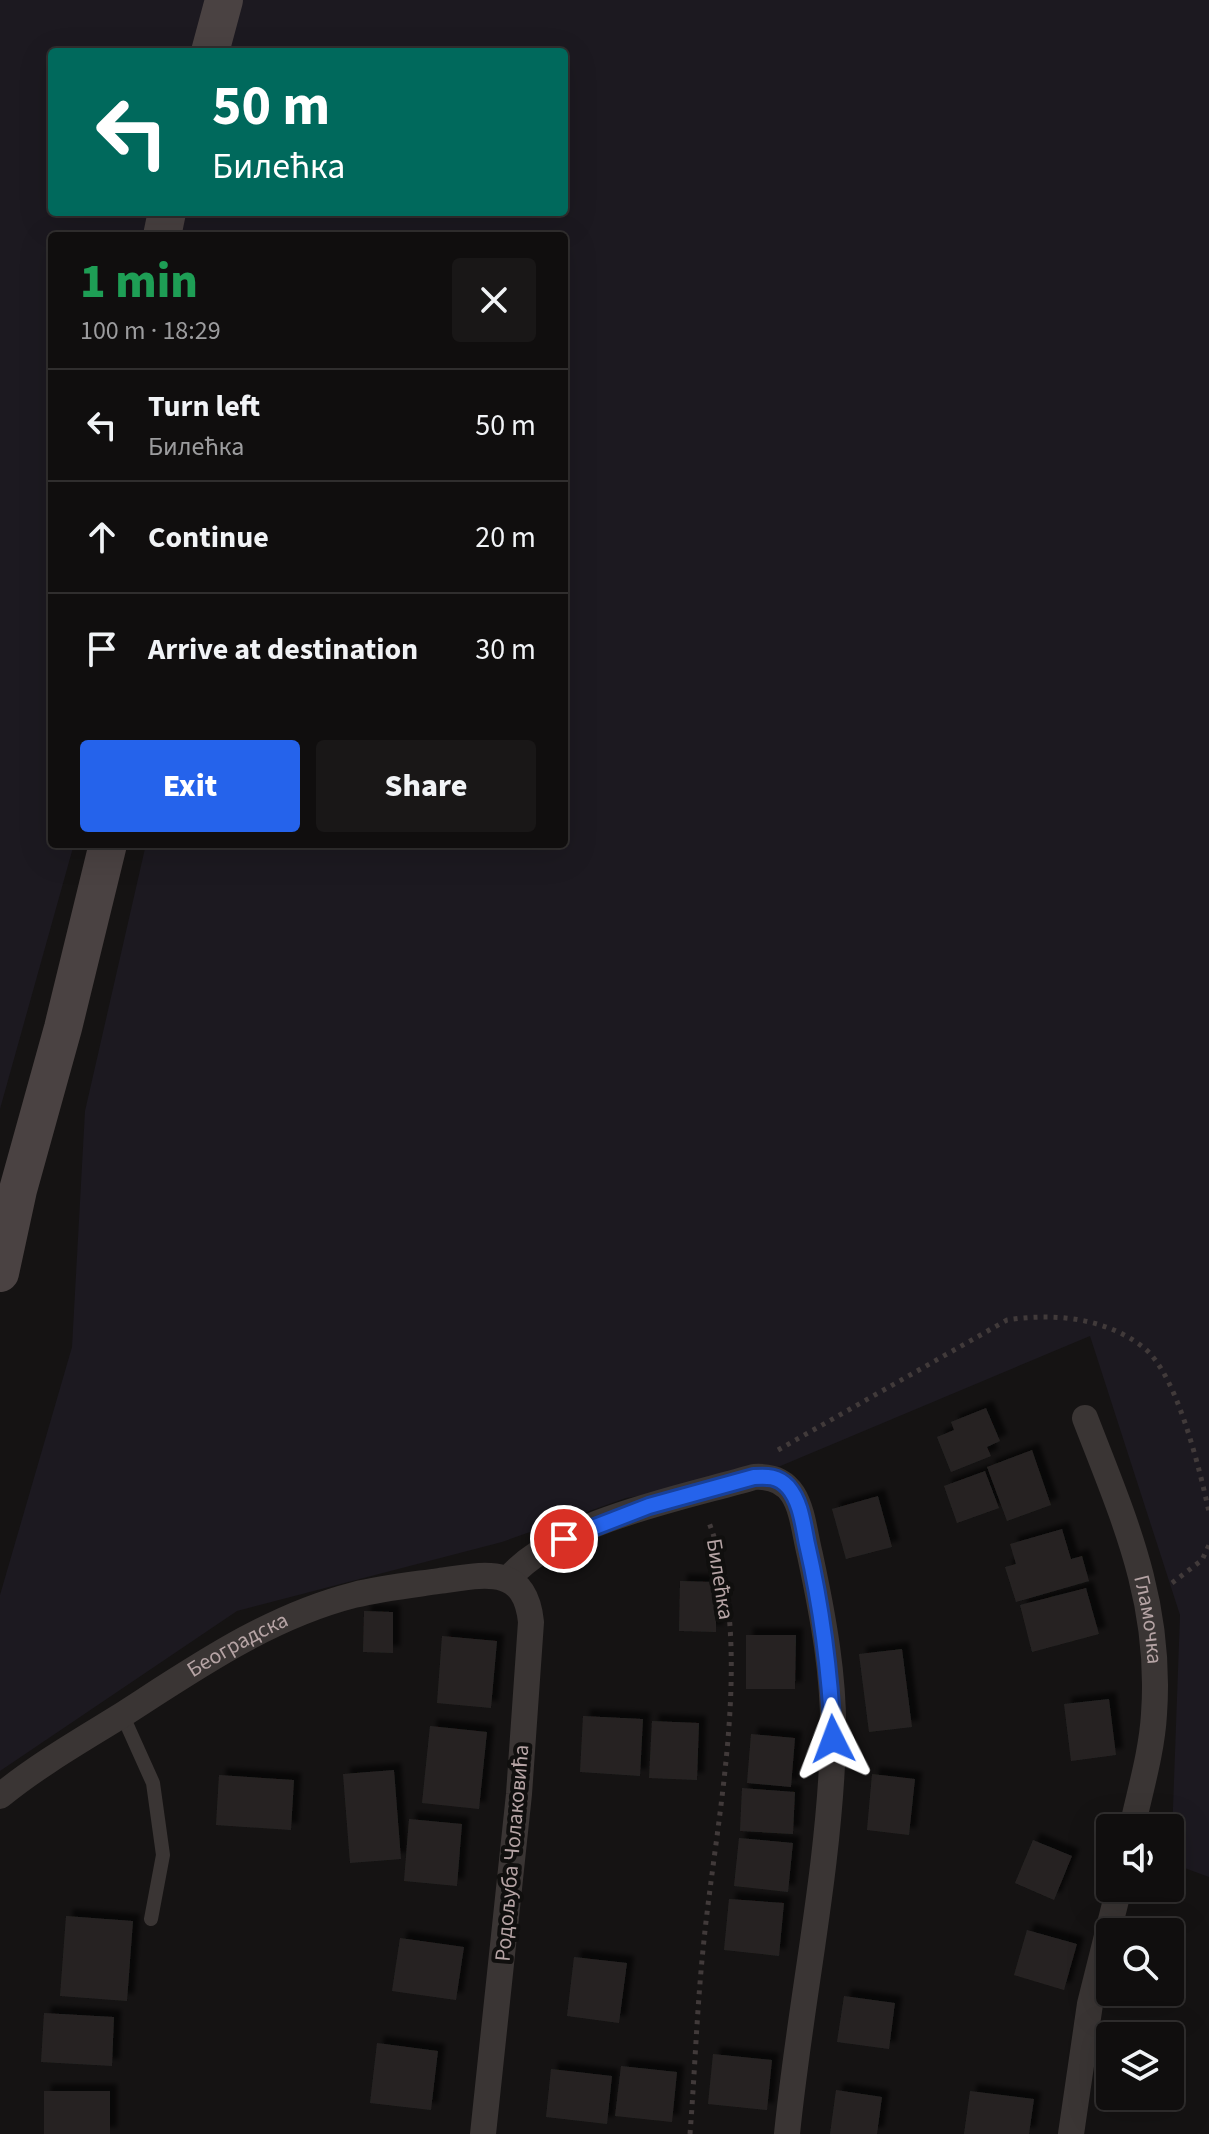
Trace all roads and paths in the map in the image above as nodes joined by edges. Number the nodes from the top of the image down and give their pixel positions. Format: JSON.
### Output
{"nodes":[{"id":1,"x":224,"y":0,"type":"edge"},
{"id":2,"x":211,"y":48,"type":"edge"},
{"id":3,"x":107,"y":848,"type":"edge"},
{"id":4,"x":0,"y":1273,"type":"edge"},
{"id":5,"x":1085,"y":1418,"type":"dead end"},
{"id":6,"x":754,"y":1477,"type":"junction"},
{"id":7,"x":694,"y":1494,"type":"junction"},
{"id":8,"x":1209,"y":1512,"type":"edge"},
{"id":9,"x":1209,"y":1545,"type":"edge"},
{"id":10,"x":508,"y":1579,"type":"junction"},
{"id":11,"x":1147,"y":1598,"type":"junction"},
{"id":12,"x":122,"y":1714,"type":"junction"},
{"id":13,"x":0,"y":1796,"type":"edge"},
{"id":14,"x":1135,"y":1814,"type":"edge"},
{"id":15,"x":1116,"y":1902,"type":"edge"},
{"id":16,"x":151,"y":1919,"type":"dead end"},
{"id":17,"x":483,"y":2134,"type":"edge"},
{"id":18,"x":690,"y":2134,"type":"edge"},
{"id":19,"x":787,"y":2134,"type":"edge"},
{"id":20,"x":1071,"y":2134,"type":"edge"}],
"edges":[{"from":1,"to":2,"type":"street"},
{"from":3,"to":4,"type":"street"},
{"from":5,"to":11,"type":"street","name":"Гламочка"},
{"from":6,"to":7,"type":"street"},
{"from":6,"to":8,"type":"path"},
{"from":6,"to":19,"type":"street"},
{"from":7,"to":10,"type":"street"},
{"from":7,"to":18,"type":"path","name":"Билећка"},
{"from":9,"to":11,"type":"path"},
{"from":10,"to":12,"type":"street","name":"Београдска"},
{"from":10,"to":17,"type":"street","name":"Родољуба Чолаковића"},
{"from":11,"to":14,"type":"street","name":"Гламочка"},
{"from":12,"to":13,"type":"street","name":"Београдска"},
{"from":12,"to":16,"type":"lane"},
{"from":15,"to":20,"type":"street"}]}
